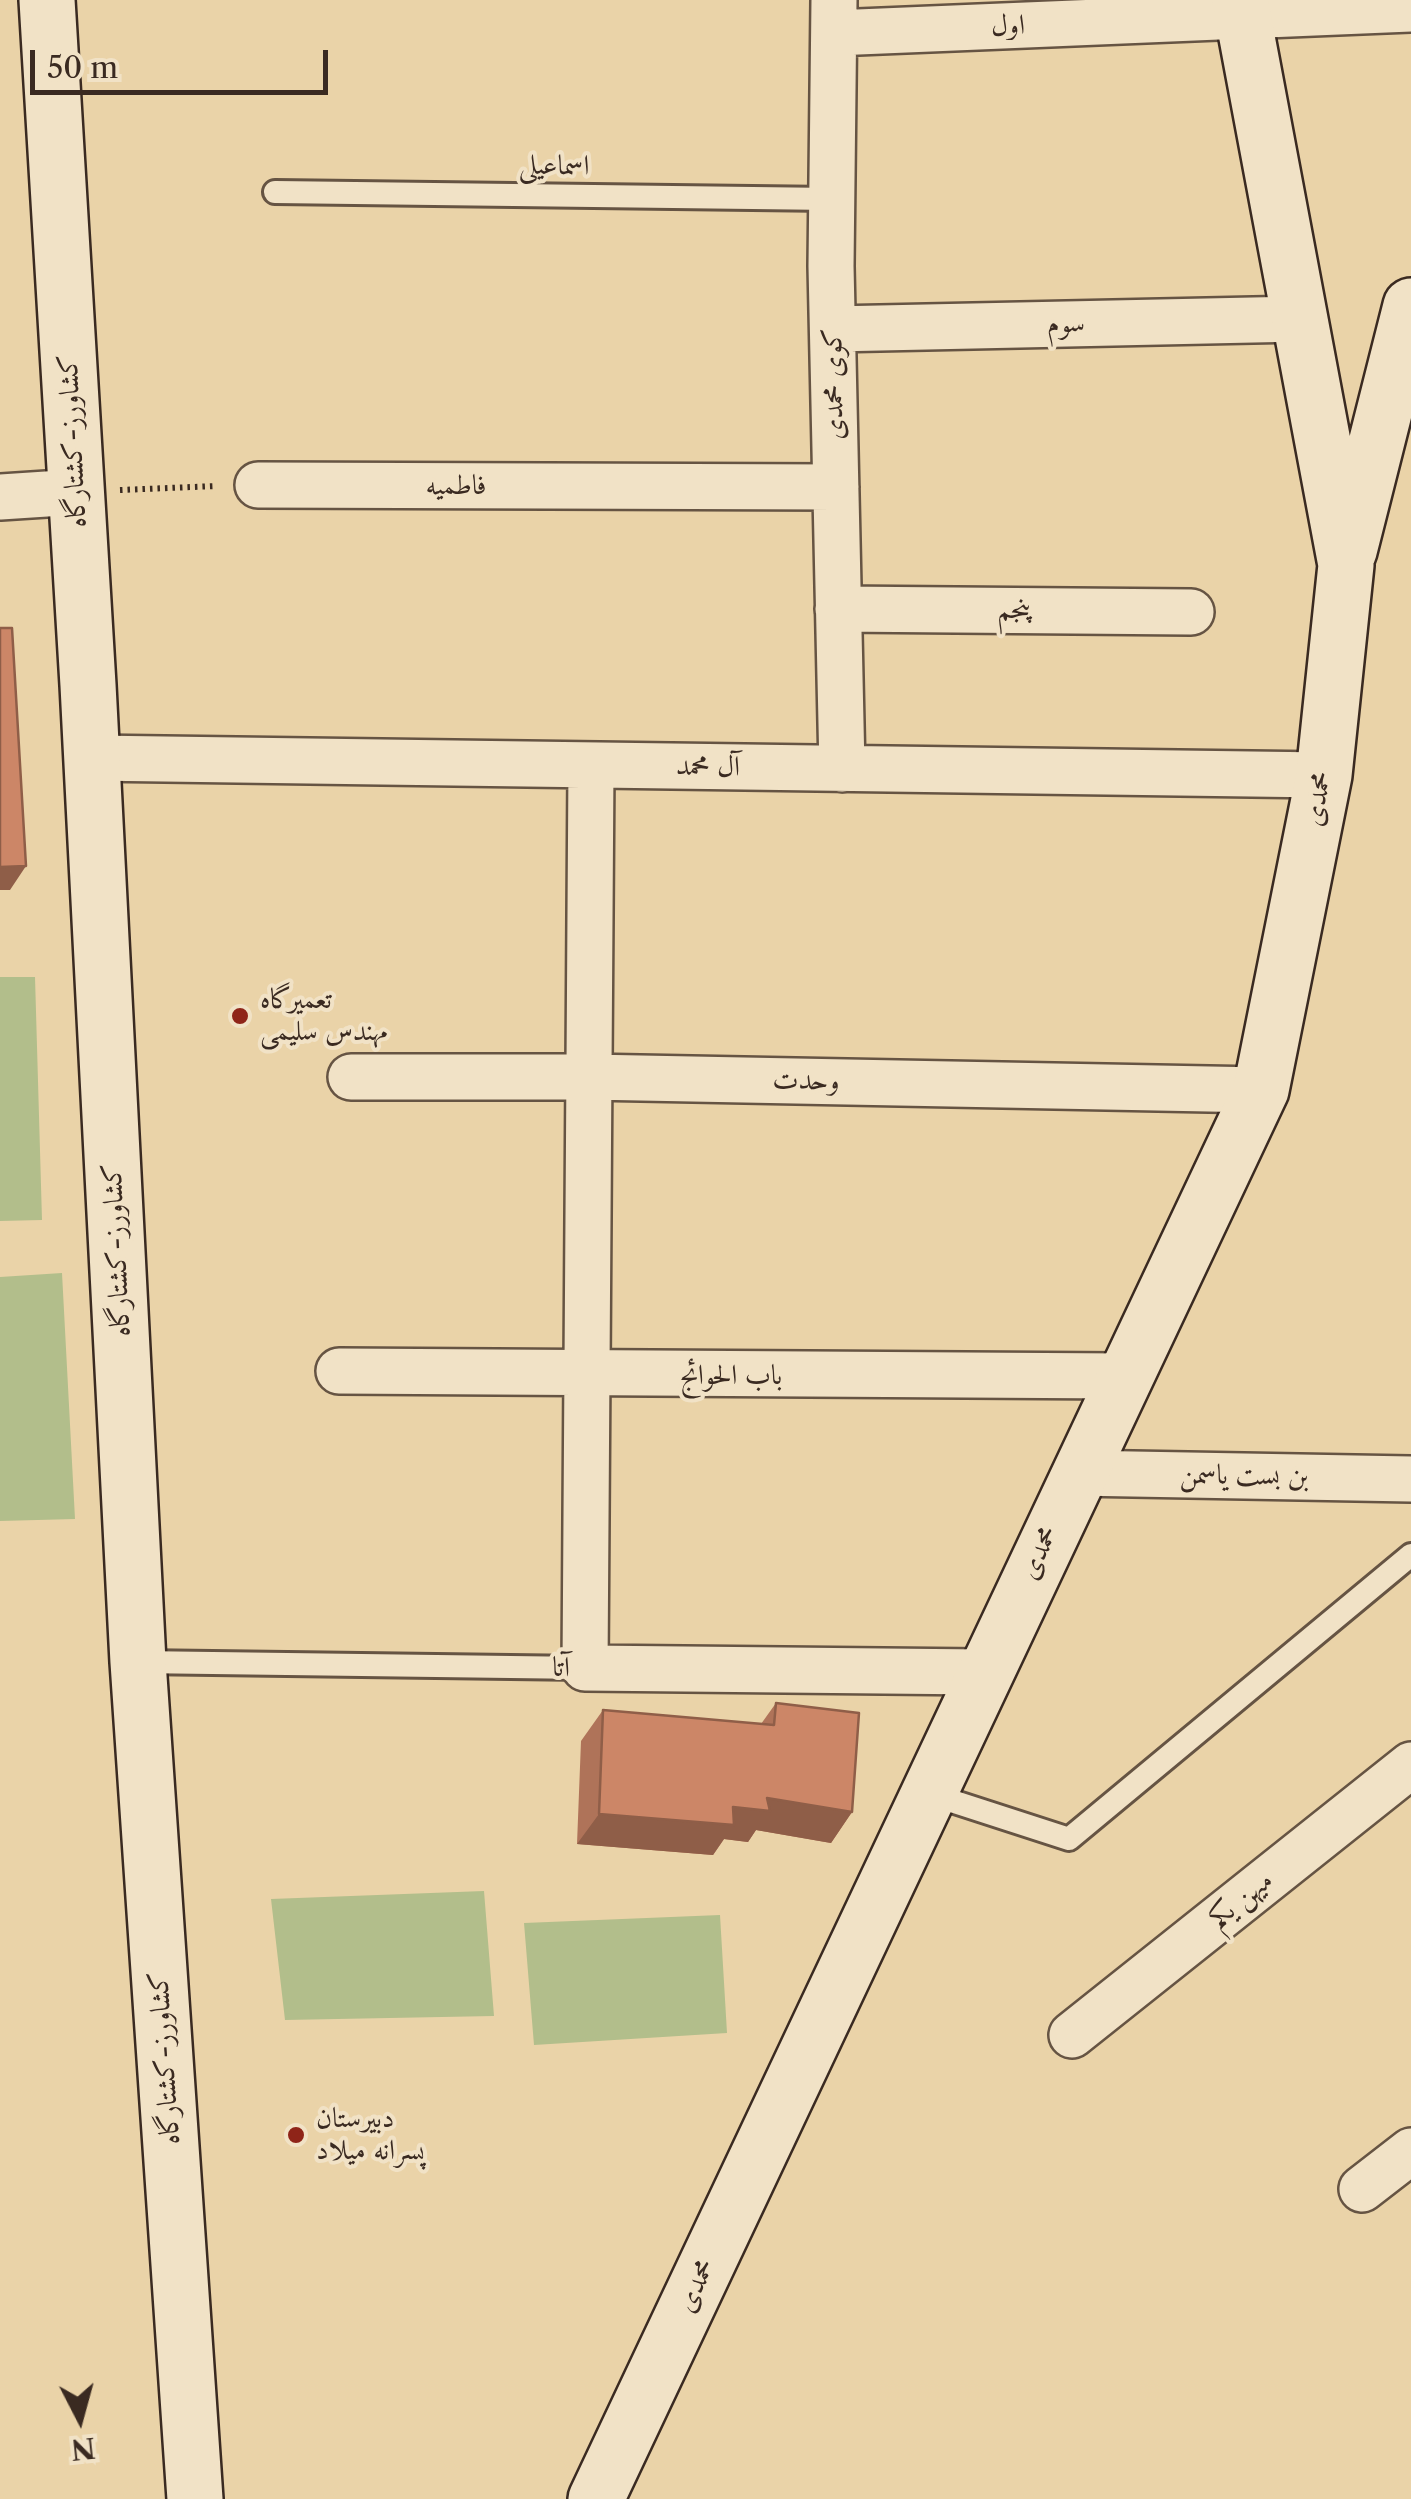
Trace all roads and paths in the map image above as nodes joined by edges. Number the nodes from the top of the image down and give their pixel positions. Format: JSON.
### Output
{"nodes":[{"id":1,"x":46,"y":0,"type":"edge"},
{"id":2,"x":1241,"y":9,"type":"edge"},
{"id":3,"x":1411,"y":9,"type":"edge"},
{"id":4,"x":834,"y":16,"type":"edge"},
{"id":5,"x":276,"y":192,"type":"dead end"},
{"id":6,"x":832,"y":200,"type":"junction"},
{"id":7,"x":1411,"y":306,"type":"edge"},
{"id":8,"x":1300,"y":318,"type":"junction"},
{"id":9,"x":833,"y":329,"type":"junction"},
{"id":10,"x":1398,"y":413,"type":"edge"},
{"id":11,"x":258,"y":485,"type":"joint"},
{"id":12,"x":836,"y":487,"type":"junction"},
{"id":13,"x":76,"y":492,"type":"junction"},
{"id":14,"x":0,"y":497,"type":"edge"},
{"id":15,"x":1346,"y":566,"type":"junction"},
{"id":16,"x":838,"y":609,"type":"junction"},
{"id":17,"x":1190,"y":612,"type":"dead end"},
{"id":18,"x":92,"y":758,"type":"junction"},
{"id":19,"x":591,"y":765,"type":"junction"},
{"id":20,"x":842,"y":769,"type":"junction"},
{"id":21,"x":1324,"y":776,"type":"junction"},
{"id":22,"x":589,"y":1077,"type":"junction"},
{"id":23,"x":350,"y":1078,"type":"dead end"},
{"id":24,"x":1261,"y":1090,"type":"junction"},
{"id":25,"x":340,"y":1372,"type":"dead end"},
{"id":26,"x":586,"y":1376,"type":"junction"},
{"id":27,"x":1122,"y":1376,"type":"junction"},
{"id":28,"x":1077,"y":1473,"type":"junction"},
{"id":29,"x":1411,"y":1479,"type":"edge"},
{"id":30,"x":1411,"y":1555,"type":"edge"},
{"id":31,"x":138,"y":1662,"type":"junction"},
{"id":32,"x":585,"y":1668,"type":"junction"},
{"id":33,"x":983,"y":1672,"type":"junction"},
{"id":34,"x":1411,"y":1765,"type":"edge"},
{"id":35,"x":926,"y":1793,"type":"junction"},
{"id":36,"x":1072,"y":2035,"type":"dead end"},
{"id":37,"x":1411,"y":2151,"type":"edge"},
{"id":38,"x":1362,"y":2189,"type":"dead end"},
{"id":39,"x":195,"y":2499,"type":"edge"},
{"id":40,"x":596,"y":2499,"type":"edge"}],
"edges":[{"from":1,"to":13,"type":"street","name":"کشاورز-کشتارگاه"},
{"from":2,"to":3,"type":"street","name":"اول"},
{"from":2,"to":4,"type":"street","name":"اول"},
{"from":2,"to":8,"type":"street","name":"محمدی"},
{"from":4,"to":6,"type":"street","name":"کوی محمدی"},
{"from":5,"to":6,"type":"lane","name":"اسماعیلی"},
{"from":6,"to":9,"type":"street","name":"کوی محمدی"},
{"from":7,"to":10,"type":"street","name":"محمدی"},
{"from":8,"to":9,"type":"street","name":"سوم"},
{"from":8,"to":15,"type":"street","name":"محمدی"},
{"from":9,"to":12,"type":"street","name":"کوی محمدی"},
{"from":10,"to":15,"type":"street","name":"محمدی"},
{"from":11,"to":12,"type":"street","name":"فاطمیه"},
{"from":11,"to":13,"type":"path"},
{"from":12,"to":16,"type":"street","name":"کوی محمدی"},
{"from":13,"to":14,"type":"street"},
{"from":13,"to":18,"type":"street","name":"کشاورز-کشتارگاه"},
{"from":15,"to":21,"type":"street","name":"محمدی"},
{"from":16,"to":17,"type":"street","name":"پنجم"},
{"from":16,"to":20,"type":"street","name":"کوی محمدی"},
{"from":18,"to":19,"type":"street","name":"آل محمد"},
{"from":18,"to":31,"type":"street","name":"کشاورز-کشتارگاه"},
{"from":19,"to":20,"type":"street","name":"آل محمد"},
{"from":19,"to":22,"type":"street"},
{"from":20,"to":21,"type":"street","name":"آل محمد"},
{"from":21,"to":24,"type":"street","name":"محمدی"},
{"from":22,"to":23,"type":"street","name":"وحدت"},
{"from":22,"to":24,"type":"street","name":"وحدت"},
{"from":22,"to":26,"type":"street"},
{"from":24,"to":27,"type":"street","name":"محمدی"},
{"from":25,"to":26,"type":"street","name":"باب الحوائج"},
{"from":26,"to":27,"type":"street","name":"باب الحوائج"},
{"from":26,"to":32,"type":"street"},
{"from":27,"to":28,"type":"street","name":"محمدی"},
{"from":28,"to":29,"type":"street","name":"بن بست یاسمن"},
{"from":28,"to":33,"type":"street","name":"محمدی"},
{"from":30,"to":35,"type":"lane"},
{"from":31,"to":32,"type":"lane","name":"آتا"},
{"from":31,"to":39,"type":"street","name":"کشاورز-کشتارگاه"},
{"from":32,"to":33,"type":"street","name":"آتا"},
{"from":33,"to":35,"type":"street","name":"محمدی"},
{"from":34,"to":36,"type":"street","name":"میهن یکم"},
{"from":35,"to":40,"type":"street","name":"محمدی"},
{"from":37,"to":38,"type":"street"}]}
